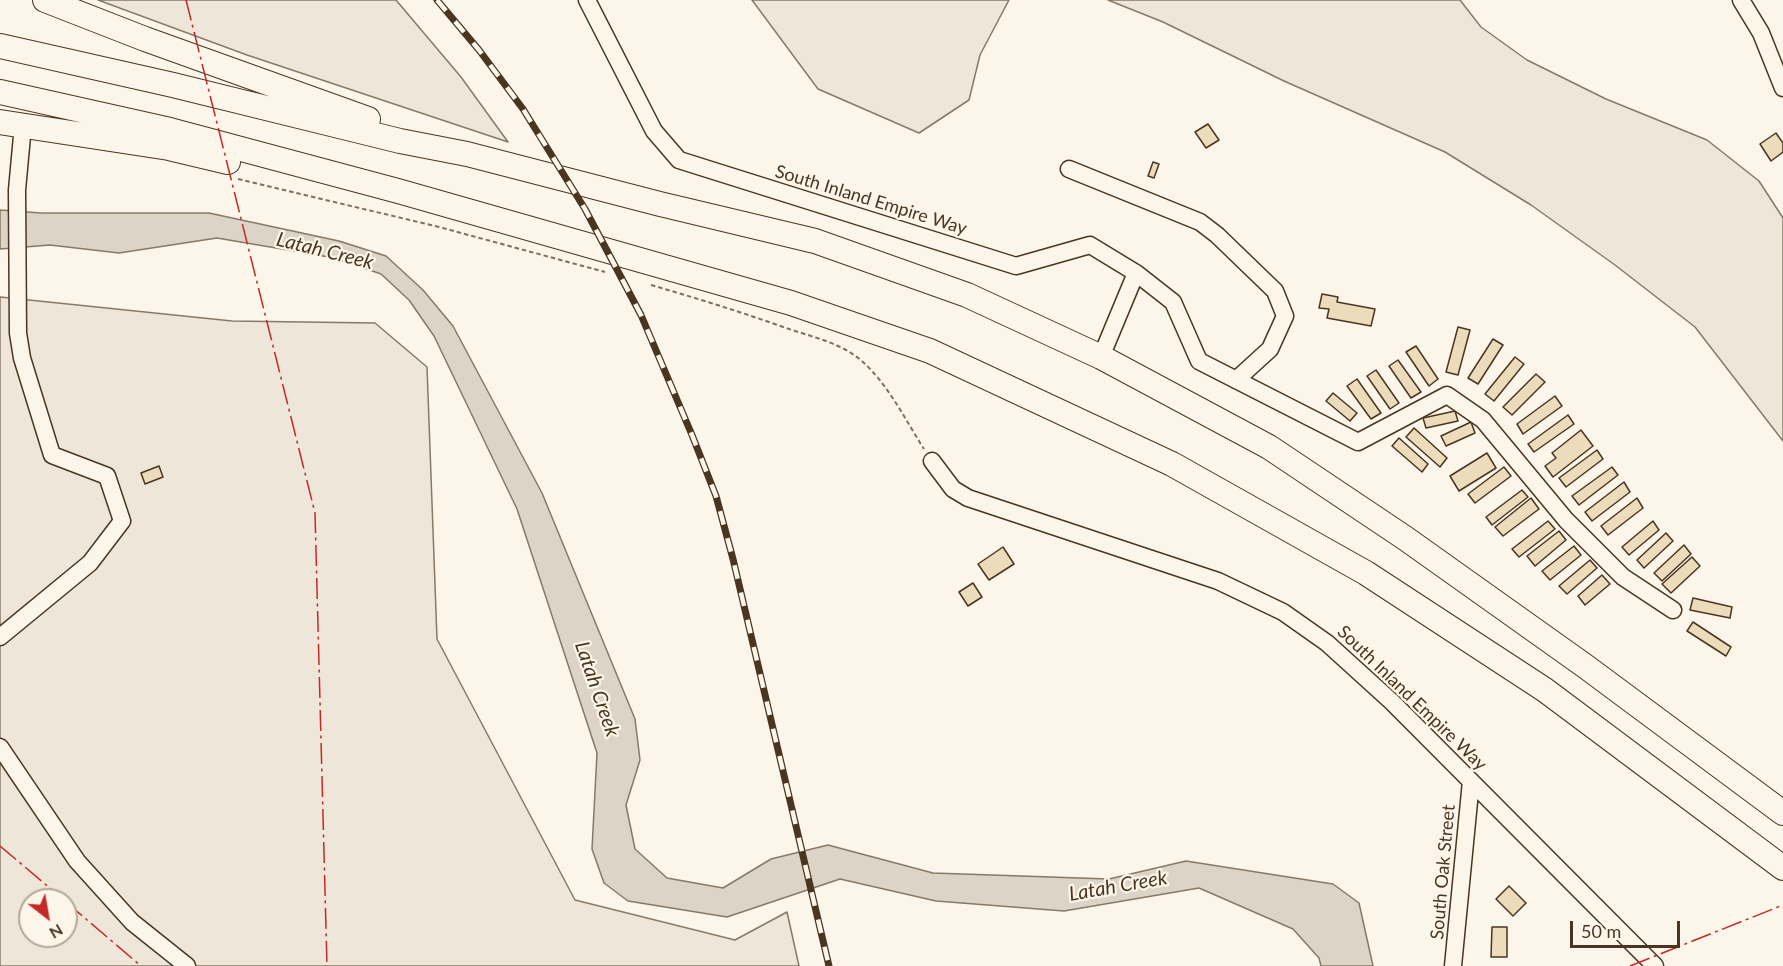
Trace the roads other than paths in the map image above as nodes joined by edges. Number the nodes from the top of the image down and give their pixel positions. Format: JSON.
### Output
{"nodes":[{"id":1,"x":45,"y":0,"type":"edge"},
{"id":2,"x":587,"y":0,"type":"edge"},
{"id":3,"x":1742,"y":0,"type":"edge"},
{"id":4,"x":0,"y":46,"type":"edge"},
{"id":5,"x":1783,"y":88,"type":"edge"},
{"id":6,"x":0,"y":92,"type":"edge"},
{"id":7,"x":11,"y":124,"type":"edge"},
{"id":8,"x":467,"y":154,"type":"junction"},
{"id":9,"x":1069,"y":169,"type":"dead end"},
{"id":10,"x":448,"y":205,"type":"junction"},
{"id":11,"x":1136,"y":273,"type":"junction"},
{"id":12,"x":1101,"y":357,"type":"junction"},
{"id":13,"x":1236,"y":380,"type":"junction"},
{"id":14,"x":932,"y":461,"type":"road end"},
{"id":15,"x":1672,"y":610,"type":"dead end"},
{"id":16,"x":0,"y":637,"type":"edge"},
{"id":17,"x":0,"y":747,"type":"edge"},
{"id":18,"x":1471,"y":781,"type":"junction"},
{"id":19,"x":1783,"y":813,"type":"edge"},
{"id":20,"x":1783,"y":868,"type":"edge"},
{"id":21,"x":187,"y":966,"type":"edge"},
{"id":22,"x":1453,"y":966,"type":"edge"},
{"id":23,"x":1655,"y":966,"type":"edge"}],
"edges":[{"from":1,"to":8,"type":"highway"},
{"from":2,"to":11,"type":"street","name":"South Inland Empire Way"},
{"from":3,"to":5,"type":"street"},
{"from":4,"to":8,"type":"highway"},
{"from":6,"to":10,"type":"highway"},
{"from":7,"to":10,"type":"highway"},
{"from":7,"to":16,"type":"street"},
{"from":8,"to":12,"type":"highway"},
{"from":9,"to":13,"type":"street"},
{"from":10,"to":20,"type":"highway"},
{"from":11,"to":12,"type":"street"},
{"from":11,"to":13,"type":"street","name":"South Inland Empire Way"},
{"from":12,"to":19,"type":"highway"},
{"from":13,"to":15,"type":"street","name":"South Inland Empire Way"},
{"from":14,"to":18,"type":"street","name":"South Inland Empire Way"},
{"from":17,"to":21,"type":"street"},
{"from":18,"to":22,"type":"street","name":"South Oak Street"},
{"from":18,"to":23,"type":"street","name":"South Inland Empire Way"}]}
